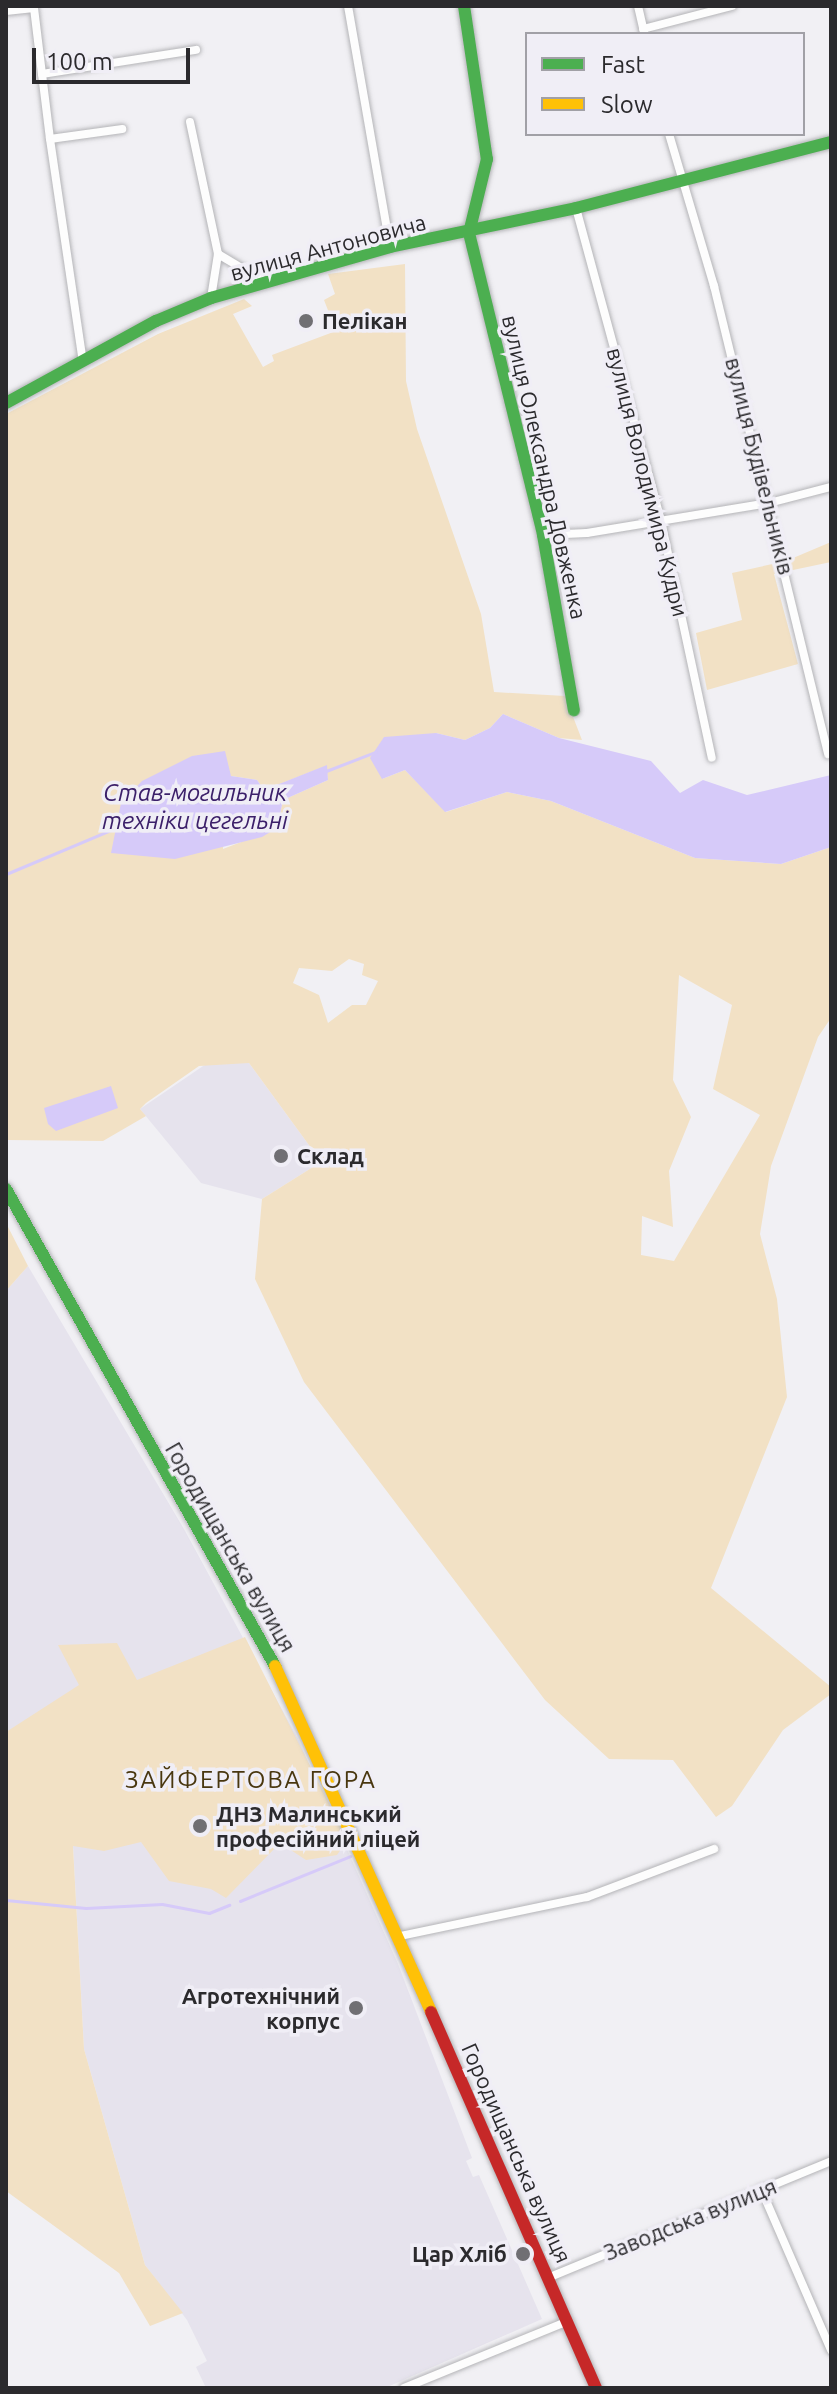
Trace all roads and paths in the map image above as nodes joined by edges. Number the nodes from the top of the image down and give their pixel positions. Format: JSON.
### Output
{"nodes":[{"id":1,"x":47,"y":6,"type":"edge"},
{"id":2,"x":348,"y":6,"type":"edge"},
{"id":3,"x":464,"y":6,"type":"edge"},
{"id":4,"x":638,"y":6,"type":"edge"},
{"id":5,"x":732,"y":6,"type":"edge"},
{"id":6,"x":34,"y":7,"type":"edge"},
{"id":7,"x":6,"y":11,"type":"edge"},
{"id":8,"x":644,"y":32,"type":"edge"},
{"id":9,"x":196,"y":50,"type":"dead end"},
{"id":10,"x":42,"y":74,"type":"junction"},
{"id":11,"x":190,"y":122,"type":"dead end"},
{"id":12,"x":122,"y":129,"type":"dead end"},
{"id":13,"x":669,"y":136,"type":"edge"},
{"id":14,"x":50,"y":139,"type":"junction"},
{"id":15,"x":831,"y":142,"type":"edge"},
{"id":16,"x":680,"y":182,"type":"junction"},
{"id":17,"x":576,"y":208,"type":"junction"},
{"id":18,"x":469,"y":233,"type":"junction"},
{"id":19,"x":390,"y":247,"type":"junction"},
{"id":20,"x":218,"y":254,"type":"junction"},
{"id":21,"x":267,"y":283,"type":"junction"},
{"id":22,"x":211,"y":298,"type":"junction"},
{"id":23,"x":83,"y":362,"type":"junction"},
{"id":24,"x":6,"y":403,"type":"edge"},
{"id":25,"x":831,"y":487,"type":"edge"},
{"id":26,"x":769,"y":503,"type":"junction"},
{"id":27,"x":661,"y":521,"type":"junction"},
{"id":28,"x":543,"y":535,"type":"junction"},
{"id":29,"x":574,"y":710,"type":"dead end"},
{"id":30,"x":828,"y":754,"type":"dead end"},
{"id":31,"x":712,"y":758,"type":"dead end"},
{"id":32,"x":6,"y":1189,"type":"edge"},
{"id":33,"x":714,"y":1849,"type":"dead end"},
{"id":34,"x":400,"y":1936,"type":"junction"},
{"id":35,"x":831,"y":2161,"type":"edge"},
{"id":36,"x":761,"y":2189,"type":"junction"},
{"id":37,"x":550,"y":2277,"type":"junction"},
{"id":38,"x":568,"y":2321,"type":"junction"},
{"id":39,"x":831,"y":2350,"type":"edge"},
{"id":40,"x":404,"y":2388,"type":"edge"},
{"id":41,"x":596,"y":2388,"type":"edge"}],
"edges":[{"from":1,"to":6,"type":"street"},
{"from":2,"to":19,"type":"street"},
{"from":3,"to":18,"type":"street"},
{"from":4,"to":8,"type":"street"},
{"from":5,"to":8,"type":"street"},
{"from":6,"to":7,"type":"street"},
{"from":6,"to":10,"type":"street"},
{"from":9,"to":10,"type":"street"},
{"from":10,"to":14,"type":"street"},
{"from":11,"to":20,"type":"street"},
{"from":12,"to":14,"type":"street"},
{"from":13,"to":16,"type":"street","name":"вулиця Будівельників"},
{"from":14,"to":23,"type":"street"},
{"from":15,"to":16,"type":"street","name":"вулиця Антоновича"},
{"from":16,"to":17,"type":"street","name":"вулиця Антоновича"},
{"from":16,"to":26,"type":"street","name":"вулиця Будівельників"},
{"from":17,"to":18,"type":"street","name":"вулиця Антоновича"},
{"from":17,"to":27,"type":"street","name":"вулиця Володимира Кудри"},
{"from":18,"to":19,"type":"street","name":"вулиця Антоновича"},
{"from":18,"to":28,"type":"street","name":"вулиця Олександра Довженка"},
{"from":19,"to":21,"type":"street","name":"вулиця Антоновича"},
{"from":20,"to":21,"type":"street"},
{"from":20,"to":22,"type":"street"},
{"from":21,"to":22,"type":"street","name":"вулиця Антоновича"},
{"from":22,"to":23,"type":"street","name":"вулиця Антоновича"},
{"from":23,"to":24,"type":"street","name":"вулиця Антоновича"},
{"from":25,"to":26,"type":"street"},
{"from":26,"to":27,"type":"street"},
{"from":26,"to":30,"type":"street","name":"вулиця Будівельників"},
{"from":27,"to":28,"type":"street"},
{"from":27,"to":31,"type":"street","name":"вулиця Володимира Кудри"},
{"from":28,"to":29,"type":"street","name":"вулиця Олександра Довженка"},
{"from":32,"to":34,"type":"street","name":"Городищанська вулиця"},
{"from":33,"to":34,"type":"street"},
{"from":34,"to":37,"type":"street","name":"Городищанська вулиця"},
{"from":35,"to":36,"type":"street","name":"Заводська вулиця"},
{"from":36,"to":37,"type":"street","name":"Заводська вулиця"},
{"from":36,"to":39,"type":"street"},
{"from":37,"to":38,"type":"street","name":"Городищанська вулиця"},
{"from":38,"to":40,"type":"street"},
{"from":38,"to":41,"type":"street","name":"Городищанська вулиця"}]}
